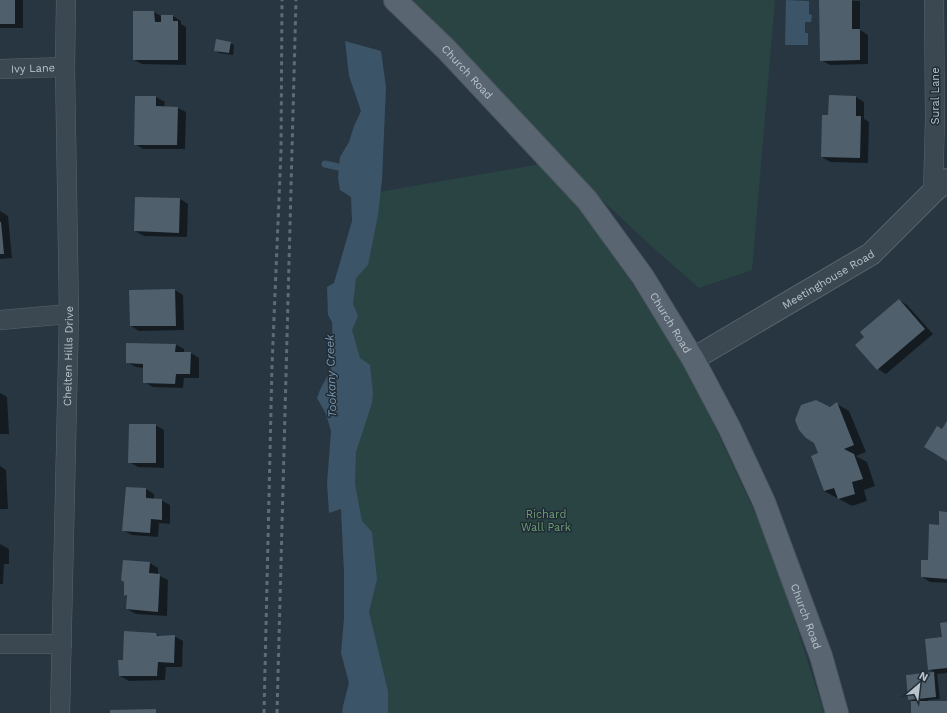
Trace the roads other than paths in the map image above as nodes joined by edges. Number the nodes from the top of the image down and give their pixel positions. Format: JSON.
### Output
{"nodes":[{"id":1,"x":66,"y":0,"type":"edge"},
{"id":2,"x":394,"y":0,"type":"edge"},
{"id":3,"x":934,"y":0,"type":"edge"},
{"id":4,"x":65,"y":67,"type":"junction"},
{"id":5,"x":0,"y":69,"type":"edge"},
{"id":6,"x":940,"y":186,"type":"edge"},
{"id":7,"x":69,"y":314,"type":"junction"},
{"id":8,"x":0,"y":320,"type":"edge"},
{"id":9,"x":693,"y":359,"type":"junction"},
{"id":10,"x":0,"y":644,"type":"edge"},
{"id":11,"x":62,"y":644,"type":"junction"},
{"id":12,"x":60,"y":713,"type":"edge"},
{"id":13,"x":837,"y":713,"type":"edge"}],
"edges":[{"from":1,"to":4,"type":"street","name":"Chelten Hills Drive"},
{"from":2,"to":9,"type":"main road","name":"Church Road"},
{"from":3,"to":6,"type":"street","name":"Sural Lane"},
{"from":4,"to":5,"type":"street","name":"Ivy Lane"},
{"from":4,"to":7,"type":"street","name":"Chelten Hills Drive"},
{"from":6,"to":9,"type":"street","name":"Meetinghouse Road"},
{"from":7,"to":8,"type":"street"},
{"from":7,"to":11,"type":"street","name":"Chelten Hills Drive"},
{"from":9,"to":13,"type":"main road","name":"Church Road"},
{"from":10,"to":11,"type":"street"},
{"from":11,"to":12,"type":"street","name":"Chelten Hills Drive"}]}
